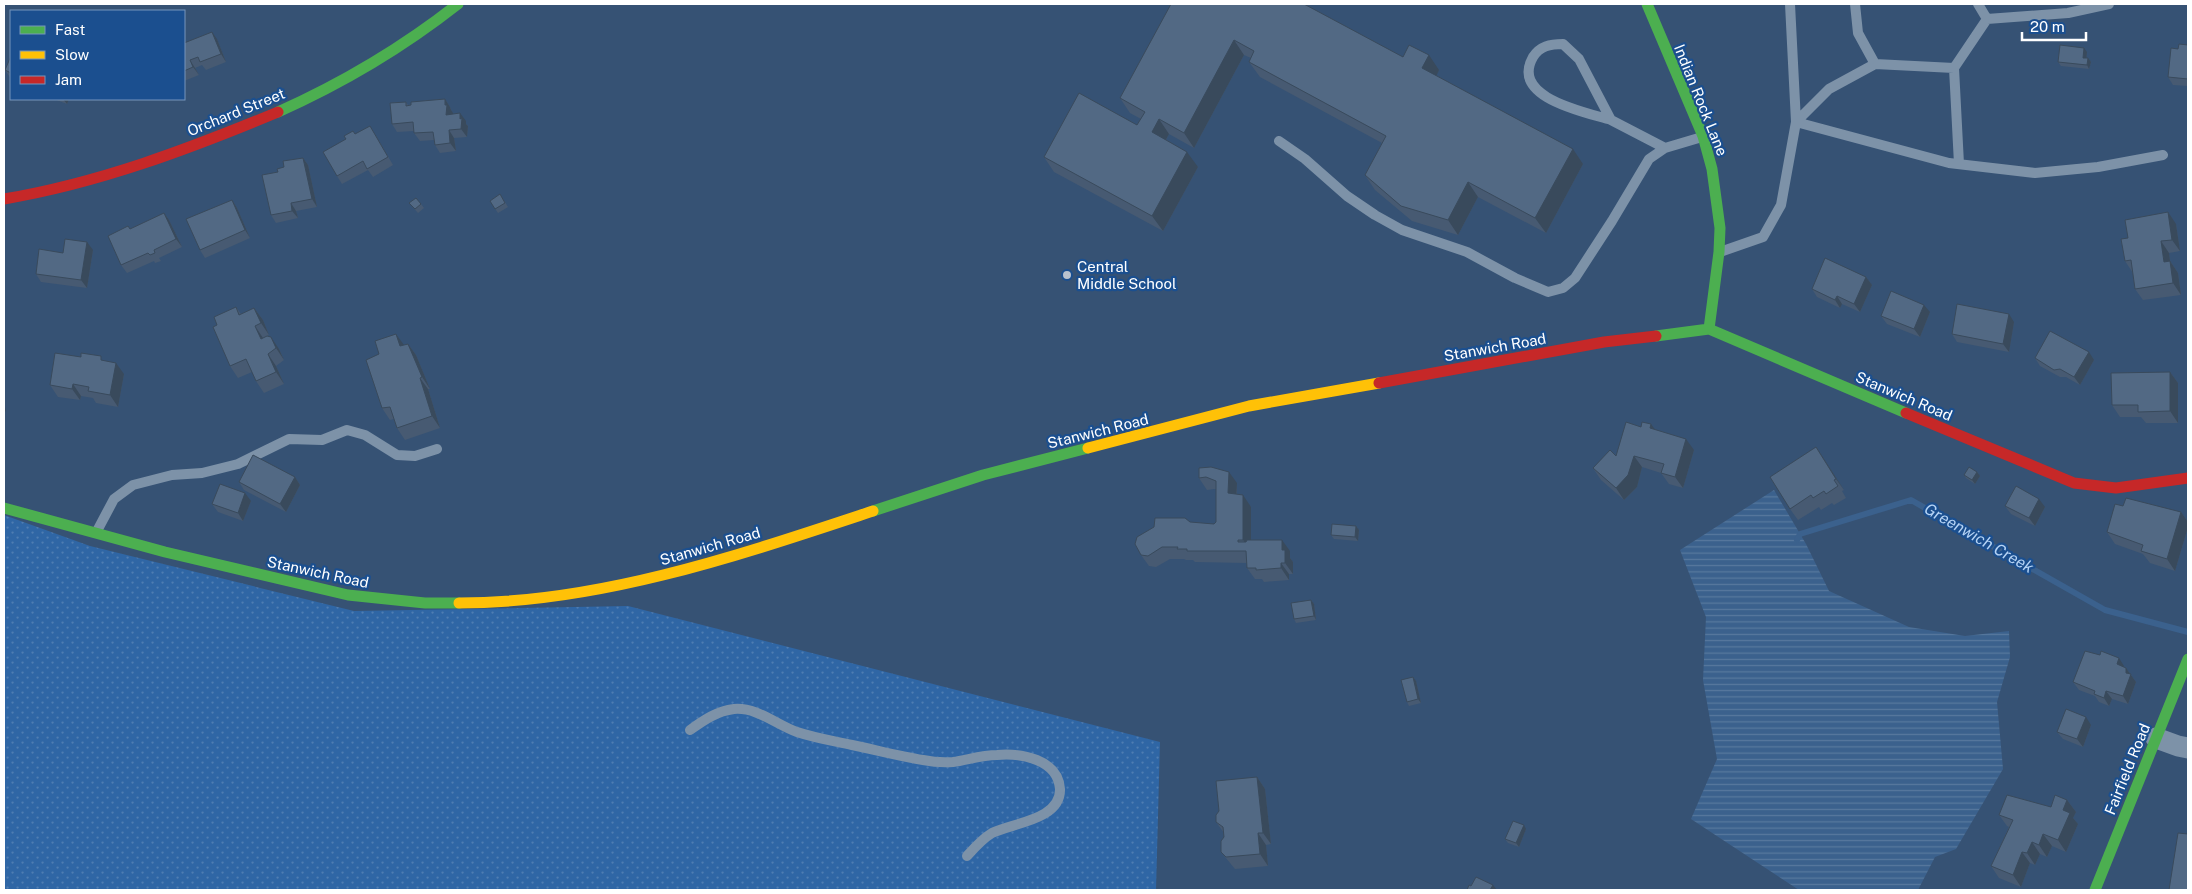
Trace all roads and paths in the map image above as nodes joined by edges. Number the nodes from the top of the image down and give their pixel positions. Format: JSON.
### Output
{"nodes":[{"id":1,"x":458,"y":4,"type":"edge"},
{"id":2,"x":1647,"y":4,"type":"edge"},
{"id":3,"x":1790,"y":4,"type":"edge"},
{"id":4,"x":1855,"y":4,"type":"edge"},
{"id":5,"x":1978,"y":4,"type":"edge"},
{"id":6,"x":2110,"y":4,"type":"edge"},
{"id":7,"x":1987,"y":19,"type":"junction"},
{"id":8,"x":1875,"y":64,"type":"junction"},
{"id":9,"x":1954,"y":68,"type":"junction"},
{"id":10,"x":1611,"y":120,"type":"junction"},
{"id":11,"x":1796,"y":122,"type":"junction"},
{"id":12,"x":1702,"y":136,"type":"junction"},
{"id":13,"x":1279,"y":141,"type":"dead end"},
{"id":14,"x":1665,"y":148,"type":"junction"},
{"id":15,"x":2163,"y":155,"type":"dead end"},
{"id":16,"x":1959,"y":164,"type":"junction"},
{"id":17,"x":4,"y":199,"type":"edge"},
{"id":18,"x":1719,"y":252,"type":"junction"},
{"id":19,"x":1709,"y":329,"type":"junction"},
{"id":20,"x":437,"y":449,"type":"dead end"},
{"id":21,"x":2188,"y":478,"type":"edge"},
{"id":22,"x":4,"y":508,"type":"edge"},
{"id":23,"x":95,"y":534,"type":"junction"},
{"id":24,"x":2188,"y":661,"type":"edge"},
{"id":25,"x":690,"y":730,"type":"dead end"},
{"id":26,"x":2156,"y":738,"type":"junction"},
{"id":27,"x":2188,"y":748,"type":"edge"},
{"id":28,"x":967,"y":856,"type":"dead end"},
{"id":29,"x":2095,"y":890,"type":"edge"}],
"edges":[{"from":1,"to":17,"type":"street","name":"Orchard Street"},
{"from":2,"to":12,"type":"street","name":"Indian Rock Lane"},
{"from":3,"to":11,"type":"lane"},
{"from":4,"to":8,"type":"lane"},
{"from":5,"to":7,"type":"lane"},
{"from":6,"to":7,"type":"lane"},
{"from":7,"to":9,"type":"lane"},
{"from":8,"to":9,"type":"lane"},
{"from":8,"to":11,"type":"lane"},
{"from":9,"to":16,"type":"lane"},
{"from":10,"to":10,"type":"lane"},
{"from":10,"to":14,"type":"lane"},
{"from":11,"to":16,"type":"lane"},
{"from":11,"to":18,"type":"lane"},
{"from":12,"to":14,"type":"lane"},
{"from":12,"to":18,"type":"street","name":"Indian Rock Lane"},
{"from":13,"to":14,"type":"lane"},
{"from":15,"to":16,"type":"lane"},
{"from":18,"to":19,"type":"street","name":"Indian Rock Lane"},
{"from":19,"to":21,"type":"street","name":"Stanwich Road"},
{"from":19,"to":23,"type":"street","name":"Stanwich Road"},
{"from":20,"to":23,"type":"lane"},
{"from":22,"to":23,"type":"street","name":"Stanwich Road"},
{"from":24,"to":26,"type":"street","name":"Fairfield Road"},
{"from":25,"to":28,"type":"lane"},
{"from":26,"to":27,"type":"street"},
{"from":26,"to":29,"type":"street","name":"Fairfield Road"}]}
